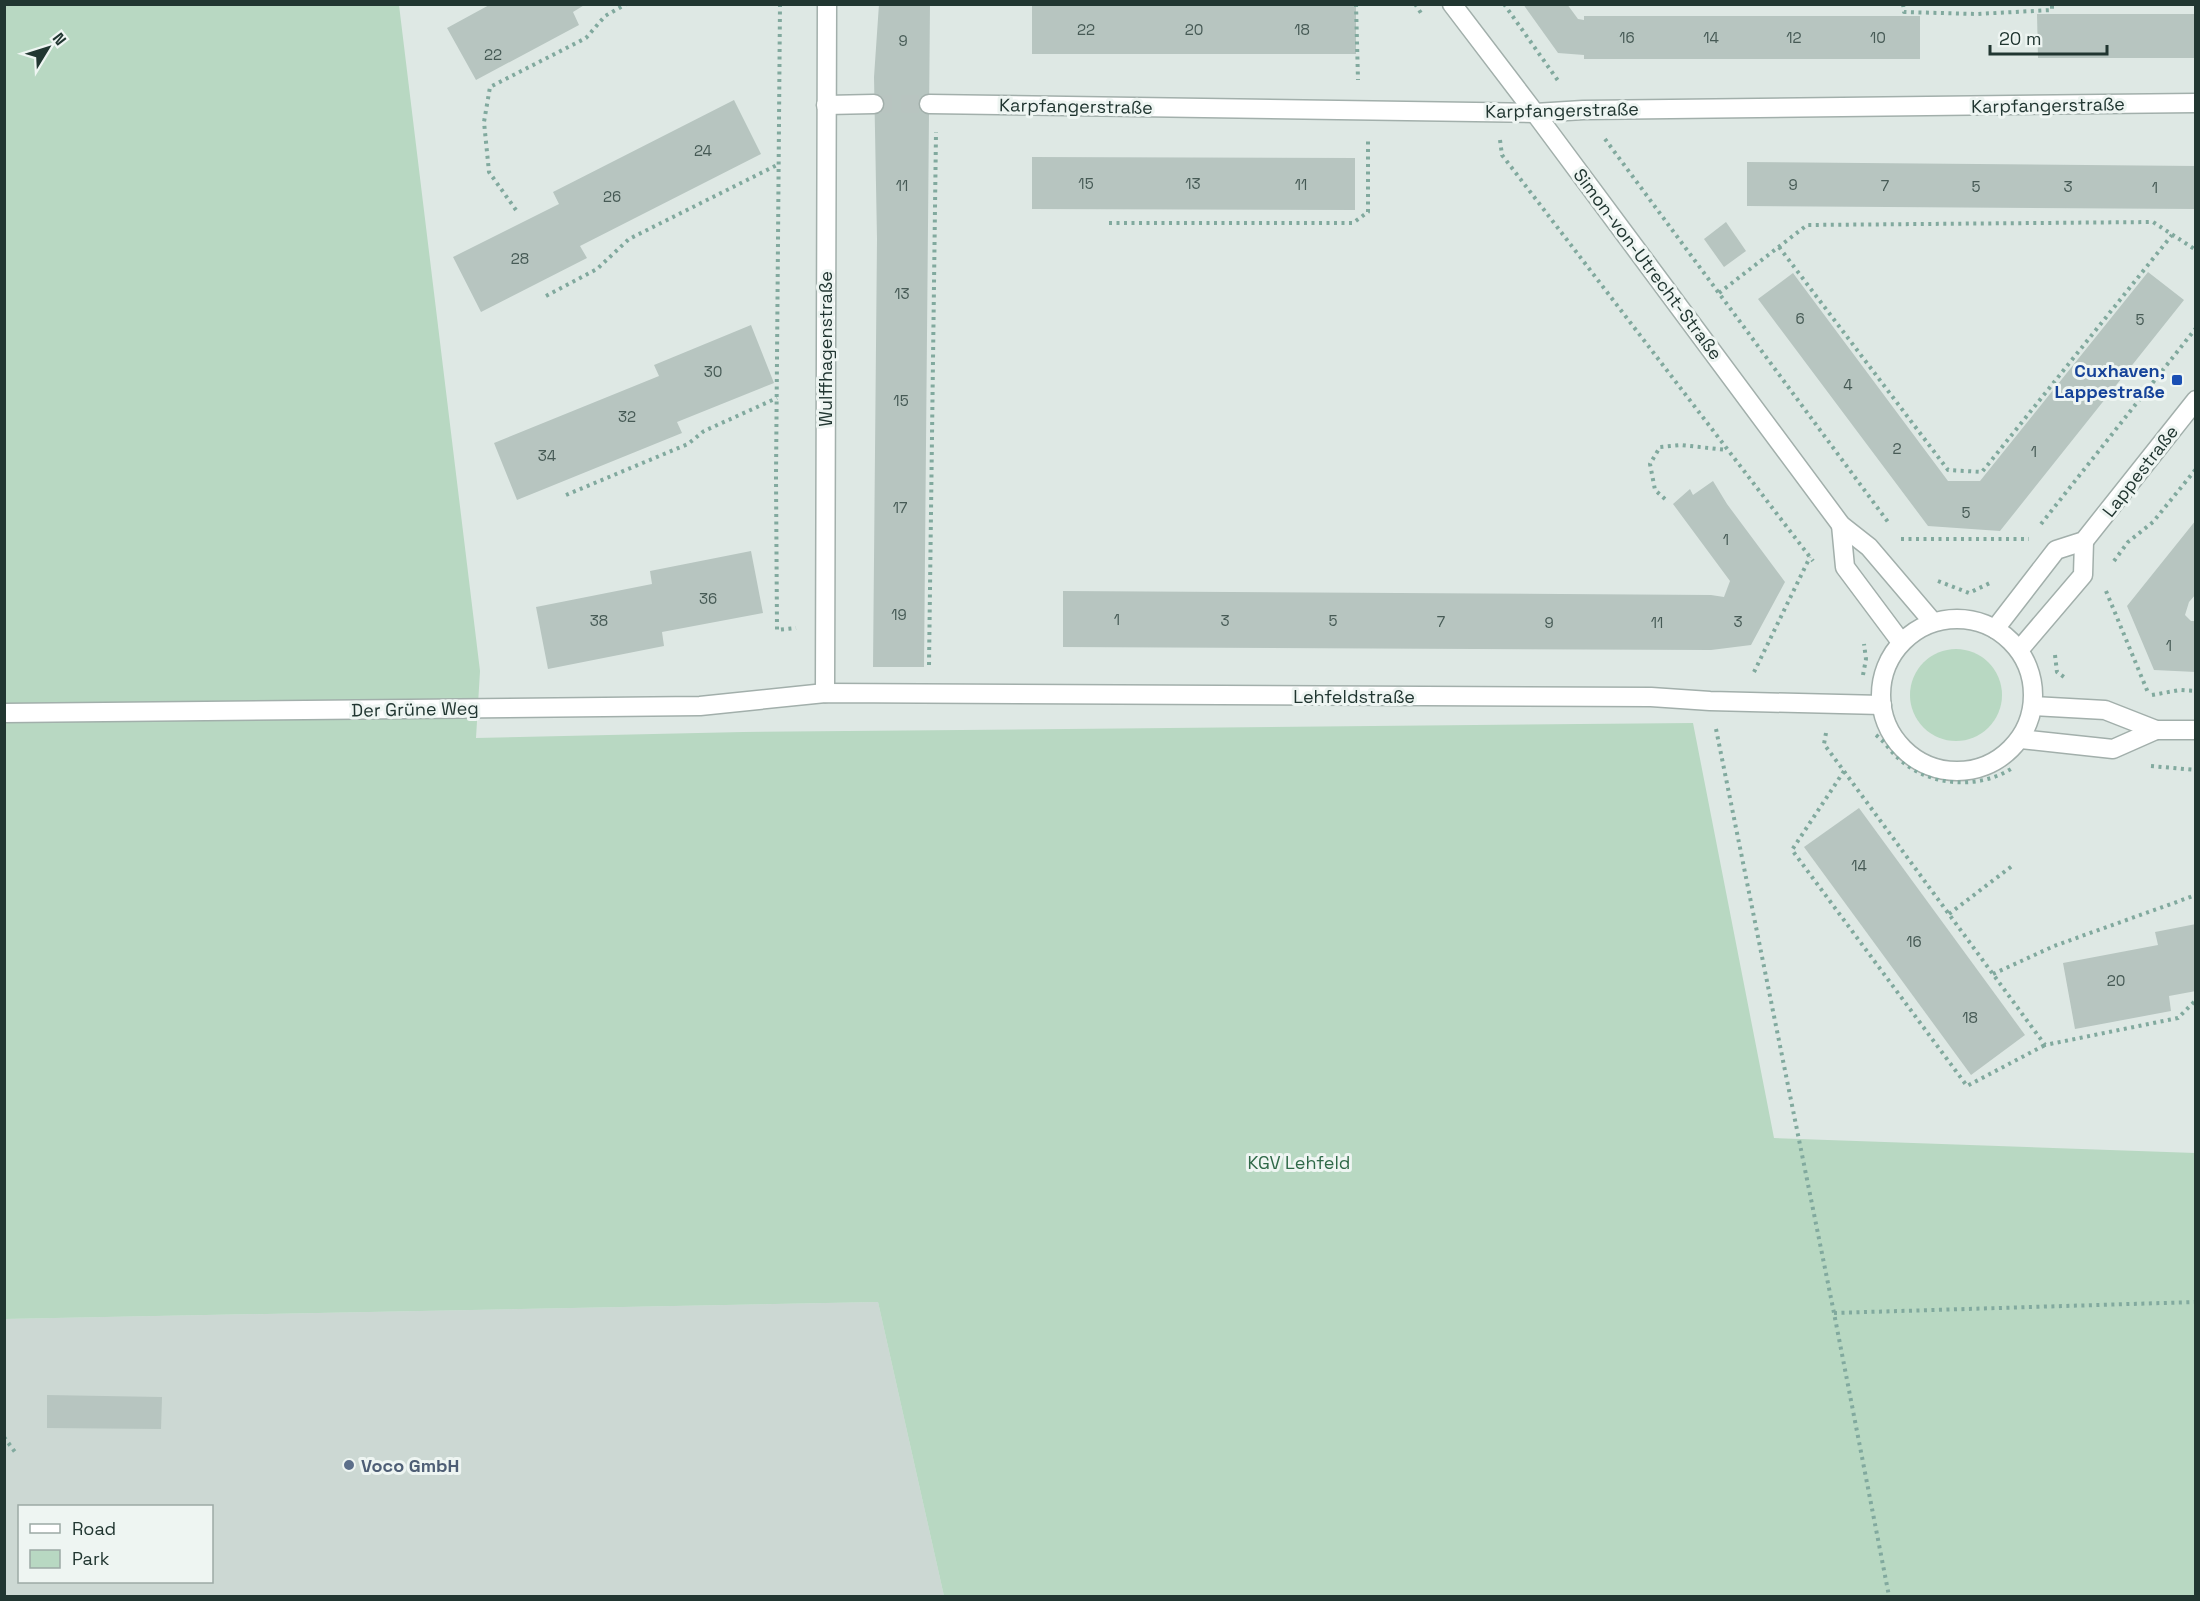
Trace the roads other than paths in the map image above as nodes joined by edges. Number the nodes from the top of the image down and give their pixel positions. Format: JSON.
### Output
{"nodes":[{"id":1,"x":827,"y":4,"type":"edge"},
{"id":2,"x":1452,"y":4,"type":"edge"},
{"id":3,"x":2196,"y":103,"type":"edge"},
{"id":4,"x":874,"y":104,"type":"tunnel mouth"},
{"id":5,"x":933,"y":104,"type":"tunnel mouth"},
{"id":6,"x":826,"y":105,"type":"junction"},
{"id":7,"x":1535,"y":113,"type":"junction"},
{"id":8,"x":2196,"y":400,"type":"edge"},
{"id":9,"x":1841,"y":525,"type":"junction"},
{"id":10,"x":2084,"y":541,"type":"junction"},
{"id":11,"x":1932,"y":621,"type":"junction"},
{"id":12,"x":1995,"y":628,"type":"junction"},
{"id":13,"x":1901,"y":642,"type":"junction"},
{"id":14,"x":2020,"y":649,"type":"junction"},
{"id":15,"x":825,"y":693,"type":"junction"},
{"id":16,"x":1882,"y":705,"type":"junction"},
{"id":17,"x":2033,"y":706,"type":"junction"},
{"id":18,"x":4,"y":713,"type":"edge"},
{"id":19,"x":2156,"y":730,"type":"junction"},
{"id":20,"x":2196,"y":730,"type":"edge"},
{"id":21,"x":2020,"y":739,"type":"junction"}],
"edges":[{"from":1,"to":6,"type":"street","name":"Wulffhagenstraße"},
{"from":2,"to":7,"type":"street","name":"Simon-von-Utrecht-Straße"},
{"from":3,"to":7,"type":"street","name":"Karpfangerstraße"},
{"from":4,"to":6,"type":"street"},
{"from":5,"to":7,"type":"street","name":"Karpfangerstraße"},
{"from":6,"to":15,"type":"street","name":"Wulffhagenstraße"},
{"from":7,"to":9,"type":"street","name":"Simon-von-Utrecht-Straße"},
{"from":8,"to":10,"type":"street","name":"Lappestraße"},
{"from":9,"to":11,"type":"street","name":"Simon-von-Utrecht-Straße"},
{"from":9,"to":13,"type":"street"},
{"from":10,"to":12,"type":"street"},
{"from":10,"to":14,"type":"street"},
{"from":11,"to":12,"type":"street"},
{"from":11,"to":13,"type":"street"},
{"from":12,"to":14,"type":"street"},
{"from":13,"to":16,"type":"street"},
{"from":14,"to":17,"type":"street"},
{"from":15,"to":16,"type":"street","name":"Lehfeldstraße"},
{"from":15,"to":18,"type":"street","name":"Der Grüne Weg"},
{"from":16,"to":21,"type":"street"},
{"from":17,"to":19,"type":"street"},
{"from":17,"to":21,"type":"street"},
{"from":19,"to":20,"type":"street"},
{"from":19,"to":21,"type":"street"}]}
